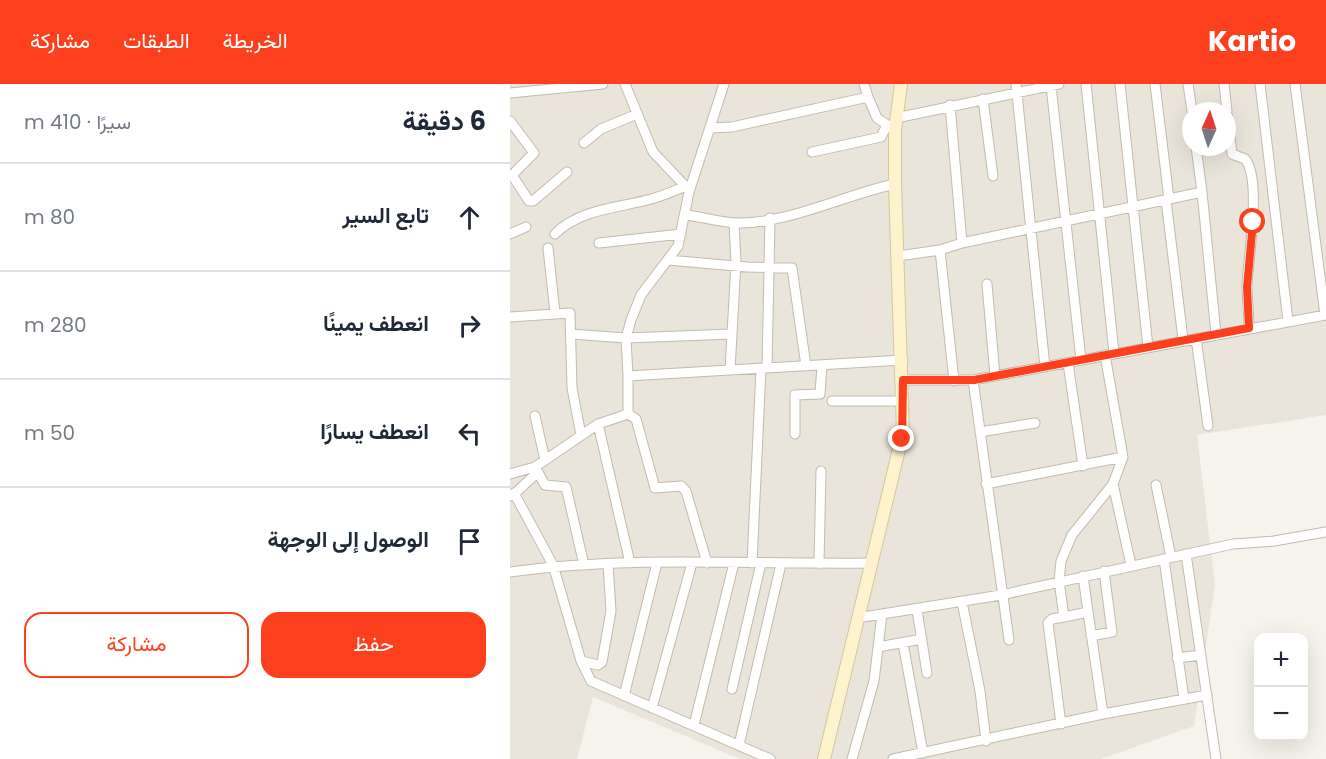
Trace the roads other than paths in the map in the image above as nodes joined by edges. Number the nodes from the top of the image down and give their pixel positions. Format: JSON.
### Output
{"nodes":[{"id":1,"x":603,"y":84,"type":"edge"},
{"id":2,"x":625,"y":84,"type":"edge"},
{"id":3,"x":724,"y":84,"type":"edge"},
{"id":4,"x":864,"y":84,"type":"edge"},
{"id":5,"x":901,"y":84,"type":"edge"},
{"id":6,"x":1086,"y":84,"type":"edge"},
{"id":7,"x":1120,"y":84,"type":"edge"},
{"id":8,"x":1155,"y":84,"type":"edge"},
{"id":9,"x":1188,"y":84,"type":"edge"},
{"id":10,"x":1224,"y":84,"type":"edge"},
{"id":11,"x":1260,"y":84,"type":"edge"},
{"id":12,"x":1295,"y":84,"type":"edge"},
{"id":13,"x":586,"y":85,"type":"edge"},
{"id":14,"x":1055,"y":85,"type":"edge"},
{"id":15,"x":1016,"y":88,"type":"edge"},
{"id":16,"x":510,"y":93,"type":"edge"},
{"id":17,"x":868,"y":97,"type":"junction"},
{"id":18,"x":983,"y":99,"type":"junction"},
{"id":19,"x":1190,"y":102,"type":"edge"},
{"id":20,"x":1226,"y":102,"type":"edge"},
{"id":21,"x":950,"y":105,"type":"junction"},
{"id":22,"x":637,"y":114,"type":"junction"},
{"id":23,"x":510,"y":121,"type":"edge"},
{"id":24,"x":892,"y":125,"type":"junction"},
{"id":25,"x":710,"y":128,"type":"junction"},
{"id":26,"x":584,"y":143,"type":"dead end"},
{"id":27,"x":812,"y":152,"type":"dead end"},
{"id":28,"x":1197,"y":156,"type":"edge"},
{"id":29,"x":1236,"y":156,"type":"edge"},
{"id":30,"x":567,"y":172,"type":"dead end"},
{"id":31,"x":993,"y":176,"type":"dead end"},
{"id":32,"x":895,"y":184,"type":"junction"},
{"id":33,"x":687,"y":189,"type":"junction"},
{"id":34,"x":1202,"y":192,"type":"junction"},
{"id":35,"x":1167,"y":200,"type":"junction"},
{"id":36,"x":1133,"y":206,"type":"junction"},
{"id":37,"x":1098,"y":213,"type":"junction"},
{"id":38,"x":686,"y":214,"type":"junction"},
{"id":39,"x":770,"y":218,"type":"junction"},
{"id":40,"x":1066,"y":222,"type":"junction"},
{"id":41,"x":734,"y":223,"type":"junction"},
{"id":42,"x":526,"y":227,"type":"dead end"},
{"id":43,"x":1031,"y":229,"type":"junction"},
{"id":44,"x":510,"y":234,"type":"edge"},
{"id":45,"x":555,"y":234,"type":"dead end"},
{"id":46,"x":681,"y":234,"type":"junction"},
{"id":47,"x":599,"y":243,"type":"dead end"},
{"id":48,"x":962,"y":243,"type":"junction"},
{"id":49,"x":548,"y":248,"type":"dead end"},
{"id":50,"x":940,"y":250,"type":"junction"},
{"id":51,"x":898,"y":256,"type":"junction"},
{"id":52,"x":668,"y":260,"type":"junction"},
{"id":53,"x":736,"y":266,"type":"junction"},
{"id":54,"x":769,"y":267,"type":"junction"},
{"id":55,"x":987,"y":284,"type":"dead end"},
{"id":56,"x":555,"y":313,"type":"junction"},
{"id":57,"x":1325,"y":315,"type":"edge"},
{"id":58,"x":510,"y":317,"type":"edge"},
{"id":59,"x":1288,"y":321,"type":"junction"},
{"id":60,"x":1249,"y":328,"type":"junction"},
{"id":61,"x":571,"y":334,"type":"junction"},
{"id":62,"x":732,"y":334,"type":"junction"},
{"id":63,"x":1216,"y":334,"type":"junction"},
{"id":64,"x":626,"y":338,"type":"junction"},
{"id":65,"x":1196,"y":338,"type":"junction"},
{"id":66,"x":1183,"y":339,"type":"junction"},
{"id":67,"x":1148,"y":346,"type":"junction"},
{"id":68,"x":1109,"y":354,"type":"junction"},
{"id":69,"x":903,"y":360,"type":"junction"},
{"id":70,"x":1081,"y":360,"type":"junction"},
{"id":71,"x":1068,"y":363,"type":"junction"},
{"id":72,"x":822,"y":364,"type":"junction"},
{"id":73,"x":806,"y":366,"type":"junction"},
{"id":74,"x":1045,"y":367,"type":"junction"},
{"id":75,"x":764,"y":369,"type":"junction"},
{"id":76,"x":730,"y":370,"type":"junction"},
{"id":77,"x":628,"y":376,"type":"junction"},
{"id":78,"x":995,"y":376,"type":"junction"},
{"id":79,"x":903,"y":380,"type":"junction"},
{"id":80,"x":974,"y":380,"type":"junction"},
{"id":81,"x":954,"y":381,"type":"junction"},
{"id":82,"x":832,"y":401,"type":"dead end"},
{"id":83,"x":904,"y":401,"type":"junction"},
{"id":84,"x":628,"y":414,"type":"junction"},
{"id":85,"x":535,"y":416,"type":"dead end"},
{"id":86,"x":1035,"y":423,"type":"dead end"},
{"id":87,"x":598,"y":424,"type":"junction"},
{"id":88,"x":1208,"y":426,"type":"dead end"},
{"id":89,"x":980,"y":432,"type":"junction"},
{"id":90,"x":795,"y":434,"type":"dead end"},
{"id":91,"x":581,"y":435,"type":"junction"},
{"id":92,"x":1124,"y":457,"type":"junction"},
{"id":93,"x":545,"y":460,"type":"junction"},
{"id":94,"x":1083,"y":466,"type":"junction"},
{"id":95,"x":537,"y":469,"type":"junction"},
{"id":96,"x":821,"y":471,"type":"dead end"},
{"id":97,"x":510,"y":474,"type":"edge"},
{"id":98,"x":986,"y":484,"type":"junction"},
{"id":99,"x":1113,"y":484,"type":"junction"},
{"id":100,"x":1156,"y":485,"type":"dead end"},
{"id":101,"x":512,"y":496,"type":"edge"},
{"id":102,"x":1326,"y":531,"type":"edge"},
{"id":103,"x":1186,"y":554,"type":"junction"},
{"id":104,"x":1167,"y":558,"type":"junction"},
{"id":105,"x":657,"y":562,"type":"junction"},
{"id":106,"x":630,"y":563,"type":"junction"},
{"id":107,"x":692,"y":563,"type":"junction"},
{"id":108,"x":707,"y":563,"type":"junction"},
{"id":109,"x":734,"y":563,"type":"junction"},
{"id":110,"x":757,"y":563,"type":"junction"},
{"id":111,"x":873,"y":563,"type":"junction"},
{"id":112,"x":608,"y":564,"type":"junction"},
{"id":113,"x":781,"y":564,"type":"junction"},
{"id":114,"x":819,"y":564,"type":"junction"},
{"id":115,"x":553,"y":565,"type":"junction"},
{"id":116,"x":584,"y":565,"type":"junction"},
{"id":117,"x":1131,"y":565,"type":"junction"},
{"id":118,"x":1104,"y":571,"type":"junction"},
{"id":119,"x":510,"y":572,"type":"edge"},
{"id":120,"x":1083,"y":576,"type":"junction"},
{"id":121,"x":1059,"y":581,"type":"junction"},
{"id":122,"x":1001,"y":595,"type":"junction"},
{"id":123,"x":962,"y":602,"type":"junction"},
{"id":124,"x":917,"y":610,"type":"junction"},
{"id":125,"x":1088,"y":612,"type":"junction"},
{"id":126,"x":882,"y":614,"type":"junction"},
{"id":127,"x":1064,"y":617,"type":"junction"},
{"id":128,"x":857,"y":618,"type":"junction"},
{"id":129,"x":1091,"y":636,"type":"junction"},
{"id":130,"x":922,"y":639,"type":"junction"},
{"id":131,"x":1010,"y":640,"type":"dead end"},
{"id":132,"x":903,"y":643,"type":"junction"},
{"id":133,"x":878,"y":647,"type":"junction"},
{"id":134,"x":1201,"y":655,"type":"junction"},
{"id":135,"x":1177,"y":658,"type":"junction"},
{"id":136,"x":581,"y":661,"type":"junction"},
{"id":137,"x":927,"y":673,"type":"dead end"},
{"id":138,"x":732,"y":689,"type":"dead end"},
{"id":139,"x":1207,"y":694,"type":"junction"},
{"id":140,"x":624,"y":696,"type":"junction"},
{"id":141,"x":1184,"y":699,"type":"junction"},
{"id":142,"x":652,"y":708,"type":"junction"},
{"id":143,"x":1103,"y":714,"type":"junction"},
{"id":144,"x":1061,"y":724,"type":"junction"},
{"id":145,"x":694,"y":725,"type":"junction"},
{"id":146,"x":986,"y":741,"type":"junction"},
{"id":147,"x":739,"y":745,"type":"junction"},
{"id":148,"x":923,"y":753,"type":"junction"},
{"id":149,"x":770,"y":759,"type":"edge"},
{"id":150,"x":824,"y":759,"type":"edge"},
{"id":151,"x":852,"y":759,"type":"edge"},
{"id":152,"x":894,"y":759,"type":"edge"},
{"id":153,"x":1216,"y":759,"type":"edge"}],
"edges":[{"from":1,"to":13,"type":"street"},
{"from":2,"to":22,"type":"street"},
{"from":3,"to":25,"type":"street"},
{"from":4,"to":17,"type":"street"},
{"from":5,"to":24,"type":"main road"},
{"from":6,"to":37,"type":"street"},
{"from":7,"to":36,"type":"street"},
{"from":8,"to":35,"type":"street"},
{"from":9,"to":19,"type":"street"},
{"from":10,"to":20,"type":"street"},
{"from":11,"to":59,"type":"street"},
{"from":12,"to":57,"type":"street"},
{"from":13,"to":16,"type":"street"},
{"from":14,"to":15,"type":"street"},
{"from":14,"to":40,"type":"street"},
{"from":15,"to":18,"type":"street"},
{"from":15,"to":43,"type":"street"},
{"from":17,"to":24,"type":"street"},
{"from":17,"to":25,"type":"street"},
{"from":18,"to":21,"type":"street"},
{"from":18,"to":31,"type":"street"},
{"from":21,"to":24,"type":"street"},
{"from":21,"to":48,"type":"street"},
{"from":22,"to":26,"type":"street"},
{"from":22,"to":33,"type":"street"},
{"from":23,"to":30,"type":"street"},
{"from":24,"to":27,"type":"street"},
{"from":24,"to":32,"type":"main road"},
{"from":25,"to":33,"type":"street"},
{"from":28,"to":34,"type":"street"},
{"from":29,"to":60,"type":"street"},
{"from":32,"to":39,"type":"street"},
{"from":32,"to":51,"type":"main road"},
{"from":33,"to":38,"type":"street"},
{"from":33,"to":45,"type":"street"},
{"from":34,"to":35,"type":"street"},
{"from":34,"to":63,"type":"street"},
{"from":35,"to":36,"type":"street"},
{"from":35,"to":66,"type":"street"},
{"from":36,"to":37,"type":"street"},
{"from":36,"to":67,"type":"street"},
{"from":37,"to":40,"type":"street"},
{"from":37,"to":68,"type":"street"},
{"from":38,"to":41,"type":"street"},
{"from":38,"to":46,"type":"street"},
{"from":39,"to":41,"type":"street"},
{"from":39,"to":54,"type":"street"},
{"from":40,"to":43,"type":"street"},
{"from":40,"to":70,"type":"street"},
{"from":41,"to":53,"type":"street"},
{"from":42,"to":44,"type":"street"},
{"from":43,"to":48,"type":"street"},
{"from":43,"to":74,"type":"street"},
{"from":46,"to":47,"type":"street"},
{"from":46,"to":52,"type":"street"},
{"from":48,"to":50,"type":"street"},
{"from":49,"to":56,"type":"street"},
{"from":50,"to":51,"type":"street"},
{"from":50,"to":81,"type":"street"},
{"from":51,"to":69,"type":"main road"},
{"from":52,"to":53,"type":"street"},
{"from":52,"to":64,"type":"street"},
{"from":53,"to":54,"type":"street"},
{"from":53,"to":62,"type":"street"},
{"from":54,"to":73,"type":"street"},
{"from":54,"to":75,"type":"street"},
{"from":55,"to":78,"type":"street"},
{"from":56,"to":58,"type":"street"},
{"from":56,"to":61,"type":"street"},
{"from":57,"to":59,"type":"street"},
{"from":59,"to":60,"type":"street"},
{"from":60,"to":63,"type":"street"},
{"from":61,"to":64,"type":"street"},
{"from":61,"to":91,"type":"street"},
{"from":62,"to":64,"type":"street"},
{"from":62,"to":76,"type":"street"},
{"from":63,"to":65,"type":"street"},
{"from":64,"to":77,"type":"street"},
{"from":65,"to":66,"type":"street"},
{"from":65,"to":88,"type":"street"},
{"from":66,"to":67,"type":"street"},
{"from":67,"to":68,"type":"street"},
{"from":68,"to":70,"type":"street"},
{"from":68,"to":92,"type":"street"},
{"from":69,"to":72,"type":"street"},
{"from":69,"to":79,"type":"main road"},
{"from":70,"to":71,"type":"street"},
{"from":71,"to":74,"type":"street"},
{"from":71,"to":94,"type":"street"},
{"from":72,"to":73,"type":"street"},
{"from":72,"to":90,"type":"street"},
{"from":73,"to":75,"type":"street"},
{"from":74,"to":78,"type":"street"},
{"from":75,"to":76,"type":"street"},
{"from":75,"to":110,"type":"street"},
{"from":76,"to":77,"type":"street"},
{"from":77,"to":84,"type":"street"},
{"from":78,"to":80,"type":"street"},
{"from":79,"to":81,"type":"street"},
{"from":79,"to":83,"type":"main road"},
{"from":80,"to":81,"type":"street"},
{"from":80,"to":89,"type":"street"},
{"from":82,"to":83,"type":"street"},
{"from":83,"to":111,"type":"main road"},
{"from":84,"to":87,"type":"street"},
{"from":84,"to":108,"type":"street"},
{"from":85,"to":93,"type":"street"},
{"from":86,"to":89,"type":"street"},
{"from":87,"to":91,"type":"street"},
{"from":87,"to":106,"type":"street"},
{"from":89,"to":98,"type":"street"},
{"from":91,"to":93,"type":"street"},
{"from":92,"to":94,"type":"street"},
{"from":92,"to":99,"type":"street"},
{"from":93,"to":95,"type":"street"},
{"from":94,"to":98,"type":"street"},
{"from":95,"to":97,"type":"street"},
{"from":95,"to":101,"type":"street"},
{"from":95,"to":116,"type":"street"},
{"from":96,"to":114,"type":"street"},
{"from":98,"to":122,"type":"street"},
{"from":99,"to":117,"type":"street"},
{"from":99,"to":121,"type":"street"},
{"from":100,"to":104,"type":"street"},
{"from":101,"to":115,"type":"street"},
{"from":102,"to":103,"type":"street"},
{"from":103,"to":104,"type":"street"},
{"from":103,"to":134,"type":"street"},
{"from":104,"to":117,"type":"street"},
{"from":104,"to":135,"type":"street"},
{"from":105,"to":106,"type":"street"},
{"from":105,"to":107,"type":"street"},
{"from":105,"to":140,"type":"street"},
{"from":106,"to":112,"type":"street"},
{"from":107,"to":108,"type":"street"},
{"from":107,"to":142,"type":"street"},
{"from":108,"to":109,"type":"street"},
{"from":109,"to":110,"type":"street"},
{"from":109,"to":145,"type":"street"},
{"from":110,"to":113,"type":"street"},
{"from":110,"to":138,"type":"street"},
{"from":111,"to":114,"type":"street"},
{"from":111,"to":128,"type":"main road"},
{"from":112,"to":116,"type":"street"},
{"from":112,"to":136,"type":"street"},
{"from":113,"to":114,"type":"street"},
{"from":113,"to":147,"type":"street"},
{"from":115,"to":116,"type":"street"},
{"from":115,"to":119,"type":"street"},
{"from":115,"to":136,"type":"street"},
{"from":117,"to":118,"type":"street"},
{"from":118,"to":120,"type":"street"},
{"from":118,"to":129,"type":"street"},
{"from":120,"to":121,"type":"street"},
{"from":120,"to":125,"type":"street"},
{"from":121,"to":122,"type":"street"},
{"from":121,"to":127,"type":"street"},
{"from":122,"to":123,"type":"street"},
{"from":122,"to":131,"type":"street"},
{"from":123,"to":124,"type":"street"},
{"from":123,"to":146,"type":"street"},
{"from":124,"to":126,"type":"street"},
{"from":124,"to":130,"type":"street"},
{"from":125,"to":127,"type":"street"},
{"from":125,"to":129,"type":"street"},
{"from":126,"to":128,"type":"street"},
{"from":126,"to":133,"type":"street"},
{"from":127,"to":144,"type":"street"},
{"from":128,"to":150,"type":"main road"},
{"from":129,"to":143,"type":"street"},
{"from":130,"to":132,"type":"street"},
{"from":130,"to":137,"type":"street"},
{"from":132,"to":133,"type":"street"},
{"from":132,"to":148,"type":"street"},
{"from":133,"to":151,"type":"street"},
{"from":134,"to":135,"type":"street"},
{"from":134,"to":139,"type":"street"},
{"from":135,"to":141,"type":"street"},
{"from":136,"to":140,"type":"street"},
{"from":139,"to":141,"type":"street"},
{"from":139,"to":153,"type":"street"},
{"from":140,"to":142,"type":"street"},
{"from":141,"to":143,"type":"street"},
{"from":142,"to":145,"type":"street"},
{"from":143,"to":144,"type":"street"},
{"from":144,"to":146,"type":"street"},
{"from":145,"to":147,"type":"street"},
{"from":146,"to":148,"type":"street"},
{"from":147,"to":149,"type":"street"},
{"from":148,"to":152,"type":"street"}]}
